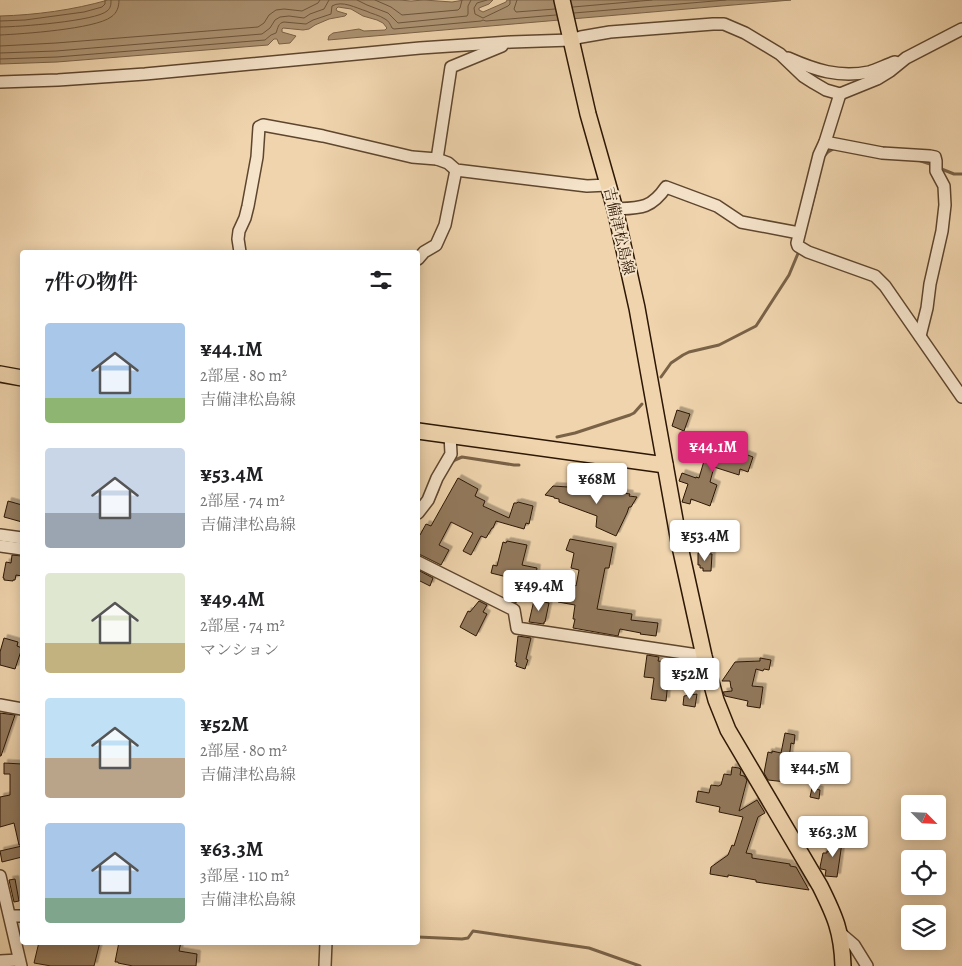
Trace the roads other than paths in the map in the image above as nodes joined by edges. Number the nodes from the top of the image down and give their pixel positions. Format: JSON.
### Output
{"nodes":[{"id":1,"x":562,"y":0,"type":"edge"},
{"id":2,"x":962,"y":29,"type":"edge"},
{"id":3,"x":570,"y":35,"type":"junction"},
{"id":4,"x":511,"y":42,"type":"junction"},
{"id":5,"x":780,"y":54,"type":"junction"},
{"id":6,"x":906,"y":58,"type":"junction"},
{"id":7,"x":0,"y":82,"type":"edge"},
{"id":8,"x":840,"y":94,"type":"junction"},
{"id":9,"x":825,"y":142,"type":"junction"},
{"id":10,"x":437,"y":160,"type":"junction"},
{"id":11,"x":456,"y":170,"type":"junction"},
{"id":12,"x":608,"y":185,"type":"junction"},
{"id":13,"x":615,"y":209,"type":"junction"},
{"id":14,"x":799,"y":233,"type":"junction"},
{"id":15,"x":240,"y":250,"type":"edge"},
{"id":16,"x":420,"y":257,"type":"edge"},
{"id":17,"x":920,"y":336,"type":"junction"},
{"id":18,"x":0,"y":374,"type":"edge"},
{"id":19,"x":20,"y":378,"type":"edge"},
{"id":20,"x":962,"y":397,"type":"edge"},
{"id":21,"x":420,"y":428,"type":"edge"},
{"id":22,"x":450,"y":435,"type":"junction"},
{"id":23,"x":665,"y":465,"type":"junction"},
{"id":24,"x":420,"y":510,"type":"edge"},
{"id":25,"x":0,"y":535,"type":"edge"},
{"id":26,"x":20,"y":538,"type":"edge"},
{"id":27,"x":0,"y":546,"type":"edge"},
{"id":28,"x":20,"y":549,"type":"edge"},
{"id":29,"x":420,"y":563,"type":"edge"},
{"id":30,"x":704,"y":656,"type":"junction"},
{"id":31,"x":0,"y":705,"type":"edge"},
{"id":32,"x":20,"y":709,"type":"edge"},
{"id":33,"x":0,"y":876,"type":"edge"},
{"id":34,"x":10,"y":916,"type":"junction"},
{"id":35,"x":20,"y":916,"type":"edge"},
{"id":36,"x":840,"y":933,"type":"junction"},
{"id":37,"x":326,"y":945,"type":"edge"},
{"id":38,"x":0,"y":961,"type":"edge"},
{"id":39,"x":20,"y":964,"type":"edge"},
{"id":40,"x":325,"y":966,"type":"edge"},
{"id":41,"x":843,"y":966,"type":"edge"},
{"id":42,"x":867,"y":966,"type":"edge"}],
"edges":[{"from":1,"to":3,"type":"main road","name":"吉備津松島線"},
{"from":2,"to":6,"type":"street"},
{"from":3,"to":4,"type":"street"},
{"from":3,"to":5,"type":"street"},
{"from":3,"to":12,"type":"main road","name":"吉備津松島線"},
{"from":4,"to":7,"type":"street"},
{"from":4,"to":10,"type":"street"},
{"from":5,"to":6,"type":"street"},
{"from":5,"to":8,"type":"street"},
{"from":6,"to":8,"type":"street"},
{"from":8,"to":9,"type":"street"},
{"from":9,"to":14,"type":"street"},
{"from":9,"to":17,"type":"street"},
{"from":10,"to":11,"type":"street"},
{"from":10,"to":15,"type":"street"},
{"from":11,"to":12,"type":"street"},
{"from":11,"to":16,"type":"street"},
{"from":12,"to":13,"type":"main road","name":"吉備津松島線"},
{"from":13,"to":14,"type":"street"},
{"from":13,"to":23,"type":"main road","name":"吉備津松島線"},
{"from":14,"to":17,"type":"street"},
{"from":17,"to":20,"type":"street"},
{"from":18,"to":19,"type":"main road"},
{"from":21,"to":22,"type":"main road"},
{"from":22,"to":23,"type":"main road"},
{"from":22,"to":24,"type":"street"},
{"from":23,"to":30,"type":"main road","name":"吉備津松島線"},
{"from":25,"to":26,"type":"street"},
{"from":27,"to":28,"type":"street"},
{"from":29,"to":30,"type":"street"},
{"from":30,"to":36,"type":"main road","name":"吉備津松島線"},
{"from":31,"to":32,"type":"street"},
{"from":33,"to":34,"type":"street"},
{"from":34,"to":35,"type":"street"},
{"from":34,"to":39,"type":"street"},
{"from":36,"to":41,"type":"main road","name":"吉備津松島線"},
{"from":36,"to":42,"type":"street"},
{"from":37,"to":40,"type":"street"},
{"from":38,"to":39,"type":"street"}]}
